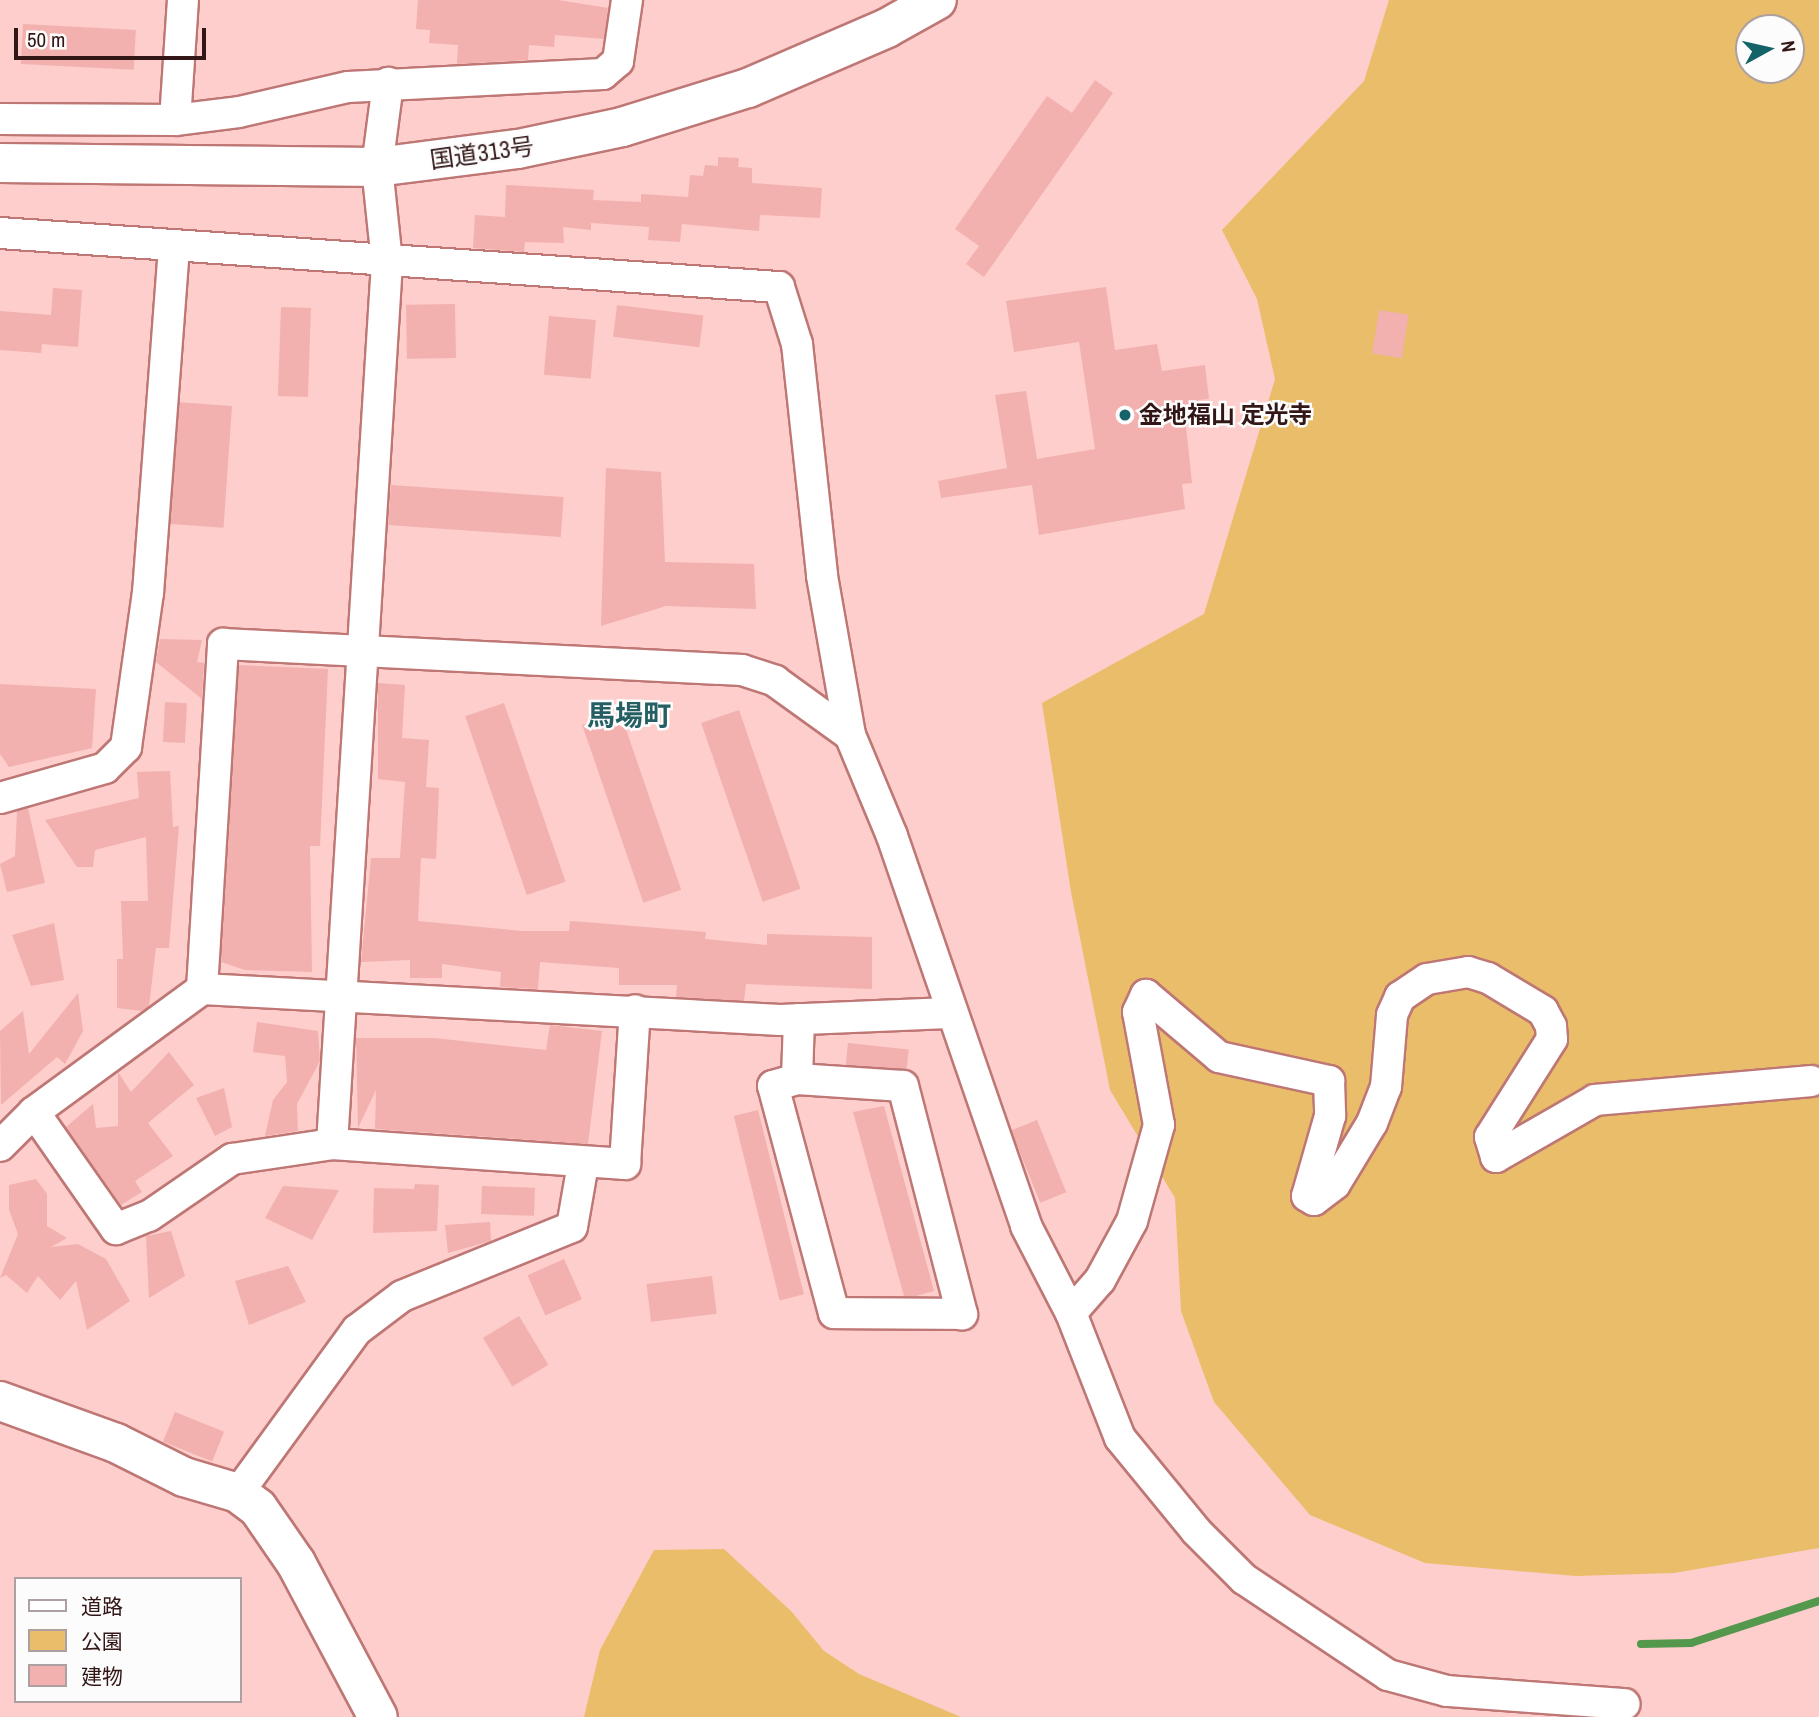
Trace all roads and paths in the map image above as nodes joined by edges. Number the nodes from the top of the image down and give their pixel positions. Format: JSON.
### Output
{"nodes":[{"id":1,"x":183,"y":0,"type":"edge"},
{"id":2,"x":627,"y":0,"type":"edge"},
{"id":3,"x":937,"y":0,"type":"edge"},
{"id":4,"x":388,"y":83,"type":"junction"},
{"id":5,"x":0,"y":118,"type":"edge"},
{"id":6,"x":175,"y":120,"type":"junction"},
{"id":7,"x":0,"y":163,"type":"edge"},
{"id":8,"x":377,"y":167,"type":"junction"},
{"id":9,"x":0,"y":233,"type":"edge"},
{"id":10,"x":174,"y":246,"type":"junction"},
{"id":11,"x":387,"y":262,"type":"junction"},
{"id":12,"x":363,"y":647,"type":"junction"},
{"id":13,"x":850,"y":735,"type":"junction"},
{"id":14,"x":0,"y":798,"type":"edge"},
{"id":15,"x":202,"y":989,"type":"junction"},
{"id":16,"x":338,"y":996,"type":"junction"},
{"id":17,"x":635,"y":1010,"type":"junction"},
{"id":18,"x":949,"y":1013,"type":"junction"},
{"id":19,"x":799,"y":1019,"type":"junction"},
{"id":20,"x":797,"y":1079,"type":"junction"},
{"id":21,"x":1811,"y":1081,"type":"dead end"},
{"id":22,"x":34,"y":1112,"type":"junction"},
{"id":23,"x":332,"y":1144,"type":"junction"},
{"id":24,"x":0,"y":1146,"type":"edge"},
{"id":25,"x":583,"y":1164,"type":"junction"},
{"id":26,"x":1072,"y":1313,"type":"junction"},
{"id":27,"x":0,"y":1401,"type":"edge"},
{"id":28,"x":238,"y":1493,"type":"junction"},
{"id":29,"x":1625,"y":1704,"type":"dead end"},
{"id":30,"x":378,"y":1717,"type":"edge"}],
"edges":[{"from":1,"to":6,"type":"street"},
{"from":2,"to":4,"type":"street"},
{"from":3,"to":8,"type":"main road","name":"国道313号"},
{"from":4,"to":6,"type":"street"},
{"from":4,"to":8,"type":"street"},
{"from":5,"to":6,"type":"street"},
{"from":7,"to":8,"type":"main road","name":"国道313号"},
{"from":8,"to":11,"type":"street"},
{"from":9,"to":10,"type":"street"},
{"from":10,"to":11,"type":"street"},
{"from":10,"to":14,"type":"street"},
{"from":11,"to":12,"type":"street"},
{"from":11,"to":13,"type":"street"},
{"from":12,"to":13,"type":"street"},
{"from":12,"to":15,"type":"street"},
{"from":12,"to":16,"type":"street"},
{"from":13,"to":18,"type":"street"},
{"from":15,"to":16,"type":"street"},
{"from":15,"to":22,"type":"street"},
{"from":16,"to":17,"type":"street"},
{"from":16,"to":23,"type":"street"},
{"from":17,"to":19,"type":"street"},
{"from":17,"to":25,"type":"street"},
{"from":18,"to":19,"type":"street"},
{"from":18,"to":26,"type":"street"},
{"from":19,"to":20,"type":"street"},
{"from":20,"to":20,"type":"street"},
{"from":21,"to":26,"type":"street"},
{"from":22,"to":23,"type":"street"},
{"from":22,"to":24,"type":"street"},
{"from":23,"to":25,"type":"street"},
{"from":25,"to":28,"type":"street"},
{"from":26,"to":29,"type":"street"},
{"from":27,"to":28,"type":"main road"},
{"from":28,"to":30,"type":"main road"}]}
